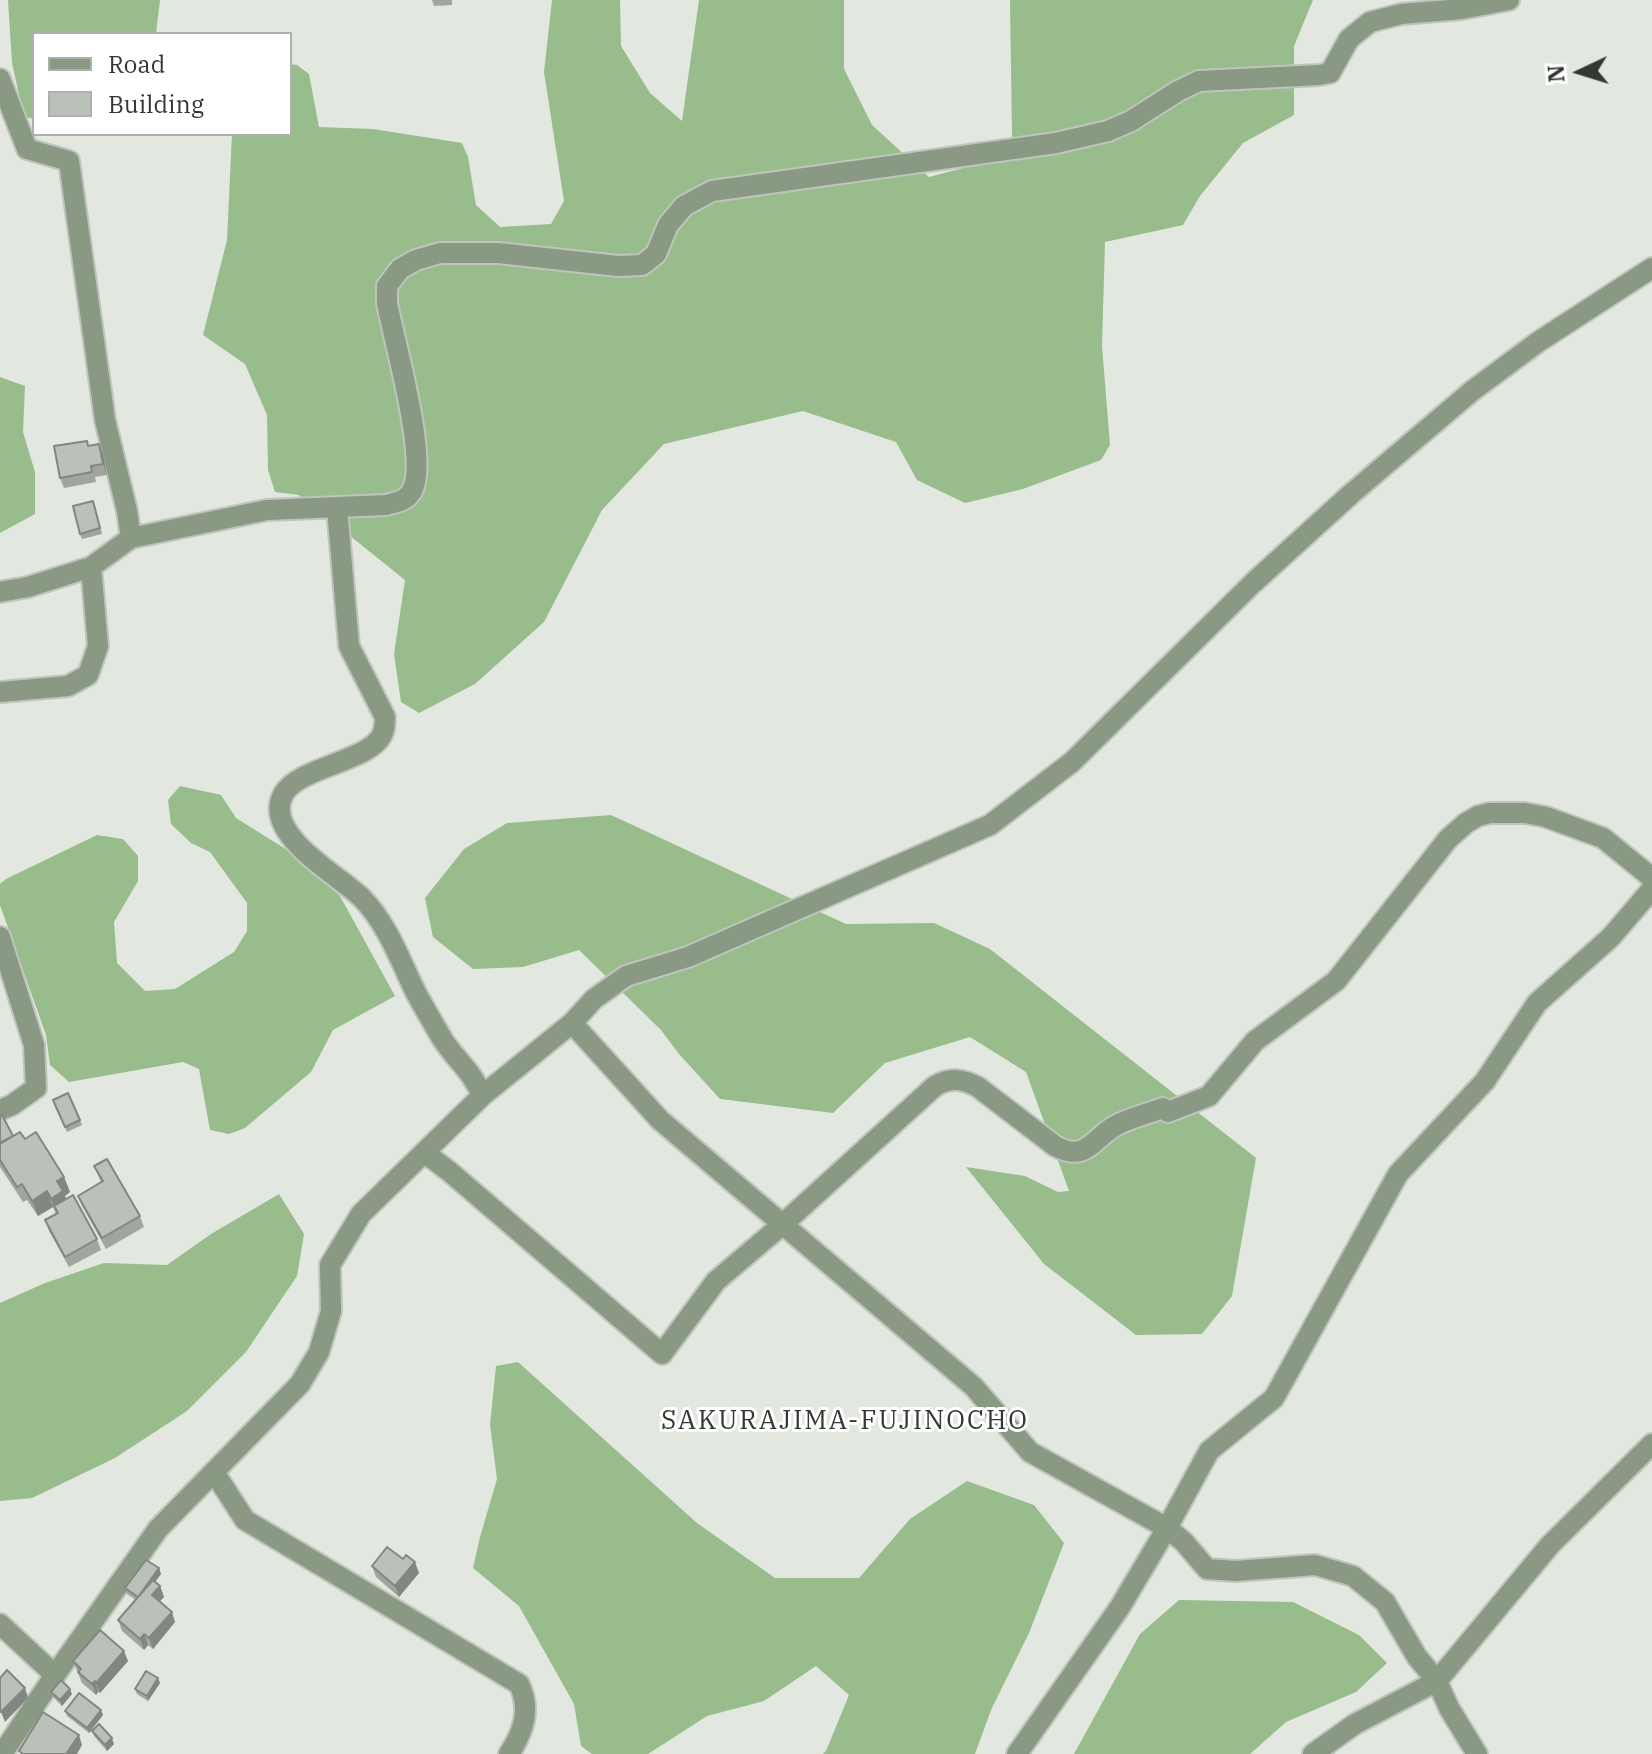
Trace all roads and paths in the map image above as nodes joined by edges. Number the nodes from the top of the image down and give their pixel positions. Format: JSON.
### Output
{"nodes":[{"id":1,"x":1509,"y":0,"type":"edge"},
{"id":2,"x":0,"y":79,"type":"edge"},
{"id":3,"x":1652,"y":268,"type":"edge"},
{"id":4,"x":337,"y":508,"type":"junction"},
{"id":5,"x":131,"y":538,"type":"junction"},
{"id":6,"x":91,"y":567,"type":"junction"},
{"id":7,"x":0,"y":592,"type":"edge"},
{"id":8,"x":0,"y":692,"type":"edge"},
{"id":9,"x":1652,"y":878,"type":"edge"},
{"id":10,"x":1652,"y":889,"type":"edge"},
{"id":11,"x":0,"y":937,"type":"edge"},
{"id":12,"x":572,"y":1023,"type":"junction"},
{"id":13,"x":483,"y":1095,"type":"junction"},
{"id":14,"x":0,"y":1110,"type":"edge"},
{"id":15,"x":425,"y":1153,"type":"junction"},
{"id":16,"x":783,"y":1224,"type":"junction"},
{"id":17,"x":1652,"y":1444,"type":"edge"},
{"id":18,"x":214,"y":1472,"type":"junction"},
{"id":19,"x":1167,"y":1528,"type":"junction"},
{"id":20,"x":0,"y":1624,"type":"edge"},
{"id":21,"x":55,"y":1675,"type":"junction"},
{"id":22,"x":1437,"y":1681,"type":"junction"},
{"id":23,"x":3,"y":1748,"type":"edge"},
{"id":24,"x":509,"y":1754,"type":"edge"},
{"id":25,"x":1017,"y":1754,"type":"edge"},
{"id":26,"x":1313,"y":1754,"type":"edge"},
{"id":27,"x":1477,"y":1754,"type":"edge"}],
"edges":[{"from":1,"to":4,"type":"street"},
{"from":2,"to":5,"type":"street"},
{"from":3,"to":12,"type":"street"},
{"from":4,"to":5,"type":"street"},
{"from":4,"to":13,"type":"street"},
{"from":5,"to":6,"type":"street"},
{"from":6,"to":7,"type":"street"},
{"from":6,"to":8,"type":"street"},
{"from":9,"to":16,"type":"street"},
{"from":10,"to":19,"type":"street"},
{"from":11,"to":14,"type":"street"},
{"from":12,"to":13,"type":"street"},
{"from":12,"to":16,"type":"street"},
{"from":13,"to":15,"type":"street"},
{"from":15,"to":16,"type":"street"},
{"from":15,"to":18,"type":"street"},
{"from":16,"to":19,"type":"street"},
{"from":17,"to":22,"type":"street"},
{"from":18,"to":21,"type":"street"},
{"from":18,"to":24,"type":"street"},
{"from":19,"to":22,"type":"street"},
{"from":19,"to":25,"type":"street"},
{"from":20,"to":21,"type":"street"},
{"from":21,"to":23,"type":"street"},
{"from":22,"to":26,"type":"street"},
{"from":22,"to":27,"type":"street"}]}
